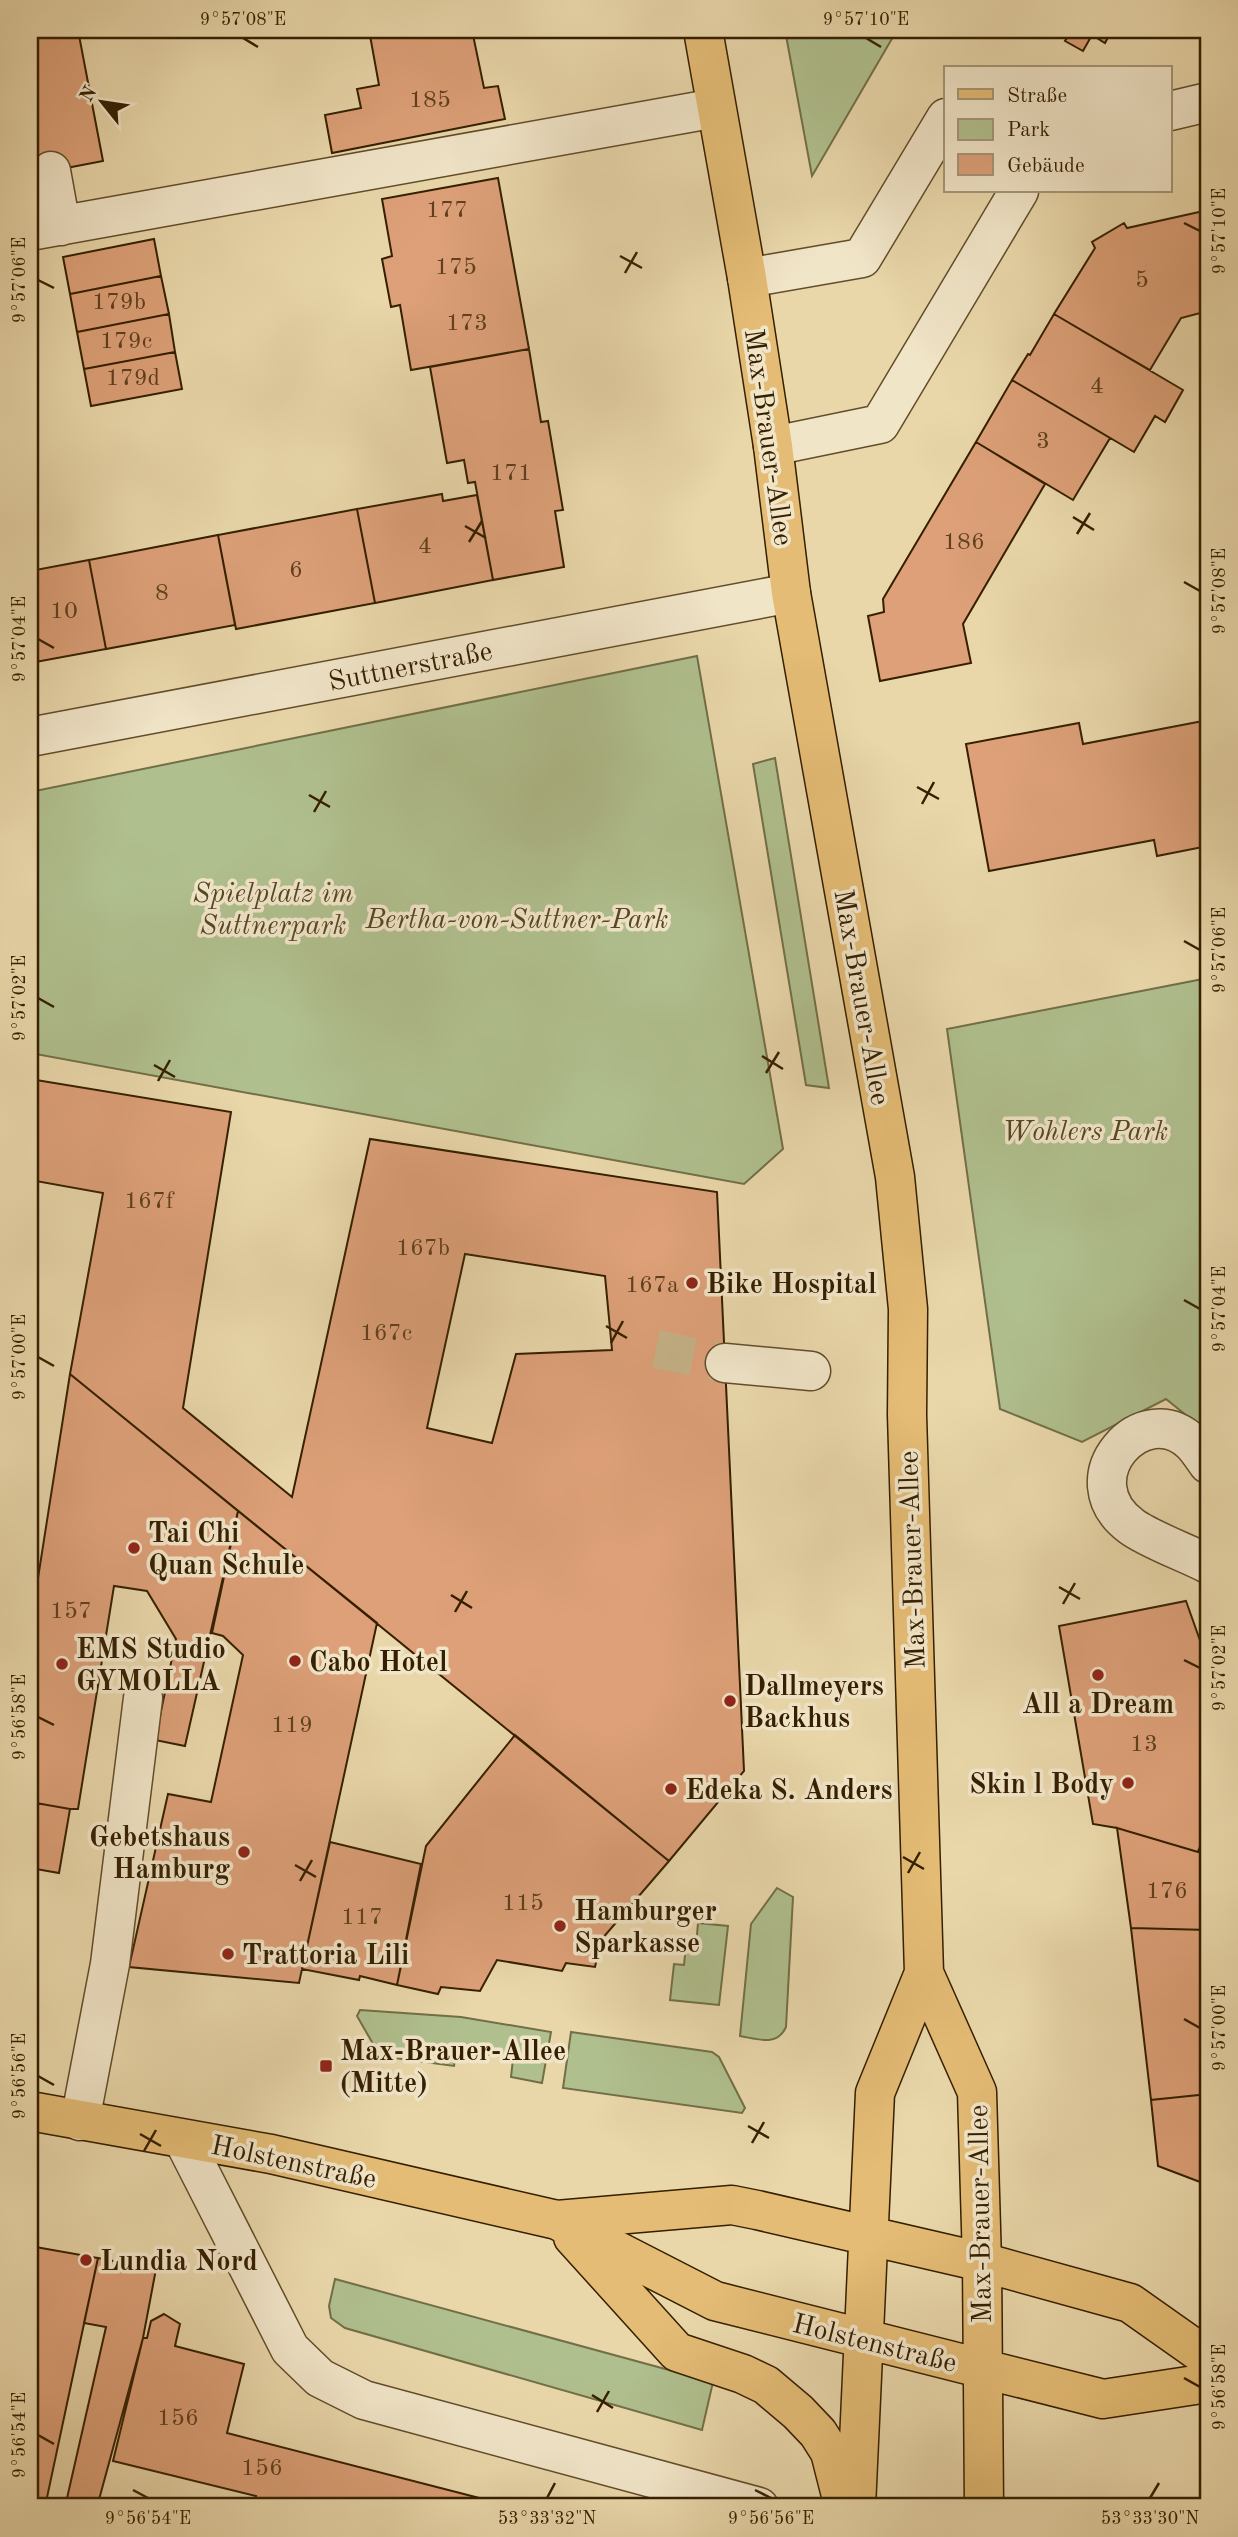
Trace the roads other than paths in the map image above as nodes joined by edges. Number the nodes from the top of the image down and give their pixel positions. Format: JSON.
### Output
{"nodes":[{"id":1,"x":703,"y":30,"type":"edge"},
{"id":2,"x":1208,"y":102,"type":"edge"},
{"id":3,"x":716,"y":108,"type":"junction"},
{"id":4,"x":1172,"y":111,"type":"edge"},
{"id":5,"x":944,"y":121,"type":"edge"},
{"id":6,"x":51,"y":171,"type":"dead end"},
{"id":7,"x":1018,"y":192,"type":"edge"},
{"id":8,"x":46,"y":228,"type":"edge"},
{"id":9,"x":747,"y":278,"type":"junction"},
{"id":10,"x":773,"y":446,"type":"junction"},
{"id":11,"x":791,"y":593,"type":"junction"},
{"id":12,"x":30,"y":737,"type":"edge"},
{"id":13,"x":725,"y":1363,"type":"tunnel mouth"},
{"id":14,"x":811,"y":1371,"type":"dead end"},
{"id":15,"x":1208,"y":1464,"type":"edge"},
{"id":16,"x":1208,"y":1564,"type":"edge"},
{"id":17,"x":143,"y":1698,"type":"dead end"},
{"id":18,"x":924,"y":1973,"type":"junction"},
{"id":19,"x":30,"y":2111,"type":"edge"},
{"id":20,"x":80,"y":2121,"type":"junction"},
{"id":21,"x":183,"y":2139,"type":"junction"},
{"id":22,"x":557,"y":2220,"type":"junction"},
{"id":23,"x":869,"y":2235,"type":"junction"},
{"id":24,"x":982,"y":2262,"type":"junction"},
{"id":25,"x":864,"y":2339,"type":"junction"},
{"id":26,"x":1208,"y":2358,"type":"edge"},
{"id":27,"x":982,"y":2368,"type":"junction"},
{"id":28,"x":1208,"y":2383,"type":"edge"},
{"id":29,"x":759,"y":2507,"type":"edge"},
{"id":30,"x":844,"y":2507,"type":"edge"},
{"id":31,"x":856,"y":2507,"type":"edge"},
{"id":32,"x":984,"y":2507,"type":"edge"}],
"edges":[{"from":1,"to":3,"type":"main road","name":"Max-Brauer-Allee"},
{"from":2,"to":4,"type":"street"},
{"from":3,"to":8,"type":"street"},
{"from":3,"to":9,"type":"main road","name":"Max-Brauer-Allee"},
{"from":5,"to":9,"type":"street"},
{"from":6,"to":8,"type":"street"},
{"from":7,"to":10,"type":"street"},
{"from":9,"to":10,"type":"main road","name":"Max-Brauer-Allee"},
{"from":10,"to":11,"type":"main road","name":"Max-Brauer-Allee"},
{"from":11,"to":12,"type":"street","name":"Suttnerstraße"},
{"from":11,"to":18,"type":"main road","name":"Max-Brauer-Allee"},
{"from":13,"to":14,"type":"street"},
{"from":15,"to":16,"type":"street"},
{"from":17,"to":20,"type":"street"},
{"from":18,"to":23,"type":"main road","name":"Max-Brauer-Allee"},
{"from":18,"to":24,"type":"main road","name":"Max-Brauer-Allee"},
{"from":19,"to":20,"type":"main road","name":"Holstenstraße"},
{"from":20,"to":21,"type":"main road","name":"Holstenstraße"},
{"from":21,"to":22,"type":"main road","name":"Holstenstraße"},
{"from":21,"to":29,"type":"street"},
{"from":22,"to":23,"type":"main road","name":"Holstenstraße"},
{"from":22,"to":25,"type":"main road","name":"Holstenstraße"},
{"from":22,"to":30,"type":"main road"},
{"from":23,"to":24,"type":"main road","name":"Holstenstraße"},
{"from":23,"to":25,"type":"main road","name":"Max-Brauer-Allee"},
{"from":24,"to":26,"type":"main road","name":"Holstenstraße"},
{"from":24,"to":27,"type":"main road","name":"Max-Brauer-Allee"},
{"from":25,"to":27,"type":"main road","name":"Holstenstraße"},
{"from":25,"to":31,"type":"main road","name":"Max-Brauer-Allee"},
{"from":27,"to":28,"type":"main road","name":"Holstenstraße"},
{"from":27,"to":32,"type":"main road","name":"Max-Brauer-Allee"}]}
